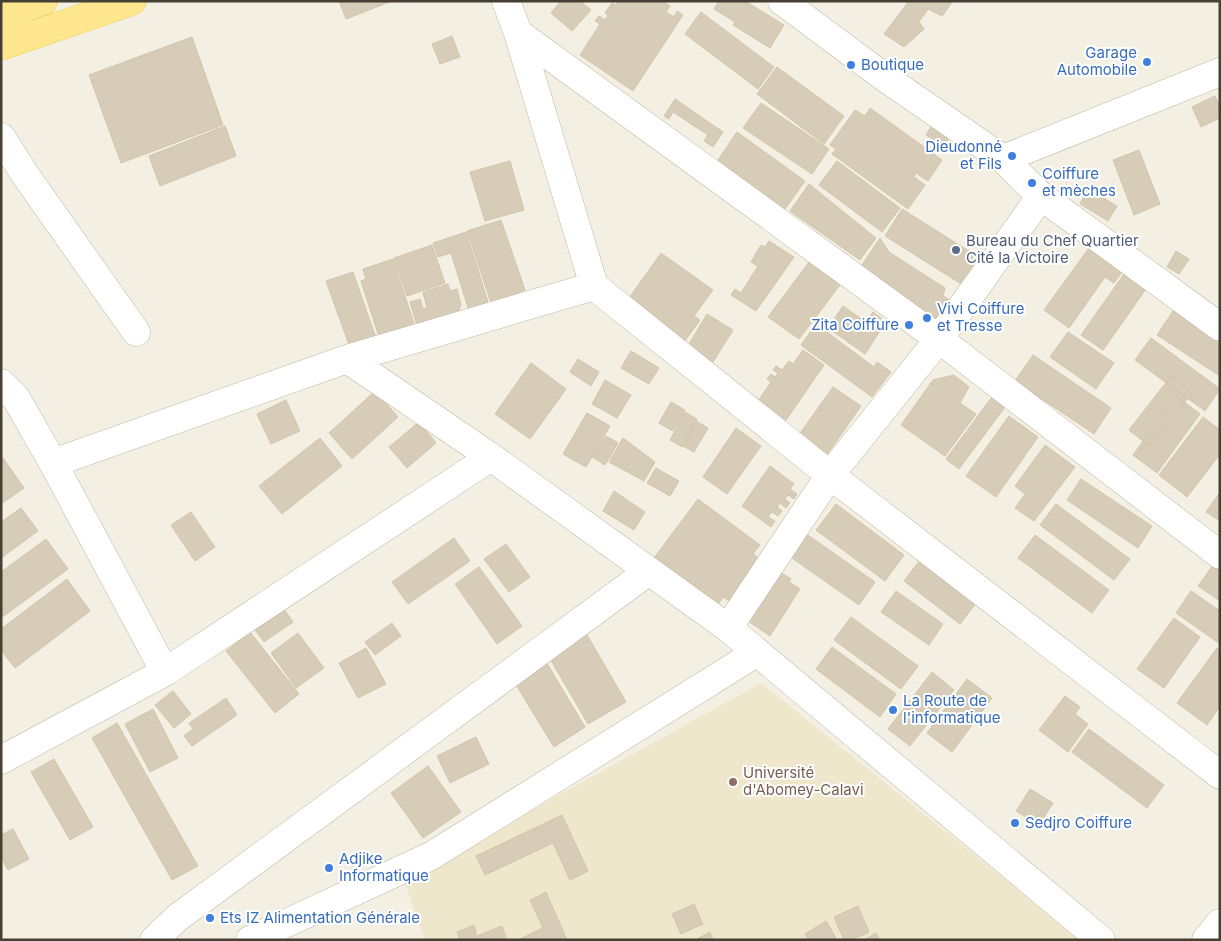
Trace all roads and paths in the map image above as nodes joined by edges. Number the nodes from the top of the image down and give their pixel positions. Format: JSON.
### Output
{"nodes":[{"id":1,"x":44,"y":1,"type":"edge"},
{"id":2,"x":132,"y":1,"type":"edge"},
{"id":3,"x":506,"y":1,"type":"edge"},
{"id":4,"x":782,"y":1,"type":"edge"},
{"id":5,"x":1,"y":16,"type":"edge"},
{"id":6,"x":518,"y":33,"type":"junction"},
{"id":7,"x":1,"y":46,"type":"edge"},
{"id":8,"x":1220,"y":72,"type":"edge"},
{"id":9,"x":1,"y":137,"type":"edge"},
{"id":10,"x":1003,"y":159,"type":"junction"},
{"id":11,"x":1041,"y":196,"type":"junction"},
{"id":12,"x":594,"y":286,"type":"junction"},
{"id":13,"x":1209,"y":307,"type":"edge"},
{"id":14,"x":1220,"y":327,"type":"edge"},
{"id":15,"x":136,"y":332,"type":"dead end"},
{"id":16,"x":939,"y":339,"type":"junction"},
{"id":17,"x":347,"y":359,"type":"junction"},
{"id":18,"x":1,"y":384,"type":"edge"},
{"id":19,"x":491,"y":457,"type":"junction"},
{"id":20,"x":53,"y":463,"type":"junction"},
{"id":21,"x":830,"y":475,"type":"junction"},
{"id":22,"x":1220,"y":555,"type":"edge"},
{"id":23,"x":649,"y":571,"type":"junction"},
{"id":24,"x":728,"y":628,"type":"junction"},
{"id":25,"x":756,"y":654,"type":"junction"},
{"id":26,"x":165,"y":672,"type":"junction"},
{"id":27,"x":1,"y":760,"type":"edge"},
{"id":28,"x":1220,"y":774,"type":"edge"},
{"id":29,"x":1220,"y":923,"type":"edge"},
{"id":30,"x":154,"y":940,"type":"edge"},
{"id":31,"x":250,"y":940,"type":"edge"},
{"id":32,"x":1101,"y":940,"type":"edge"},
{"id":33,"x":1206,"y":940,"type":"edge"}],
"edges":[{"from":1,"to":5,"type":"main road"},
{"from":2,"to":7,"type":"main road"},
{"from":3,"to":6,"type":"street"},
{"from":4,"to":10,"type":"street"},
{"from":6,"to":12,"type":"street"},
{"from":6,"to":16,"type":"street"},
{"from":8,"to":10,"type":"street"},
{"from":9,"to":15,"type":"street"},
{"from":10,"to":11,"type":"street"},
{"from":11,"to":13,"type":"street"},
{"from":11,"to":16,"type":"street"},
{"from":12,"to":17,"type":"street"},
{"from":12,"to":21,"type":"street"},
{"from":13,"to":14,"type":"street"},
{"from":16,"to":21,"type":"street"},
{"from":16,"to":22,"type":"street"},
{"from":17,"to":19,"type":"street"},
{"from":17,"to":20,"type":"street"},
{"from":18,"to":20,"type":"street"},
{"from":19,"to":23,"type":"street"},
{"from":19,"to":26,"type":"street"},
{"from":20,"to":26,"type":"street"},
{"from":21,"to":24,"type":"street"},
{"from":21,"to":28,"type":"street"},
{"from":23,"to":24,"type":"street"},
{"from":23,"to":30,"type":"street"},
{"from":24,"to":25,"type":"street"},
{"from":25,"to":31,"type":"street"},
{"from":25,"to":32,"type":"street"},
{"from":26,"to":27,"type":"street"},
{"from":29,"to":33,"type":"street"}]}
